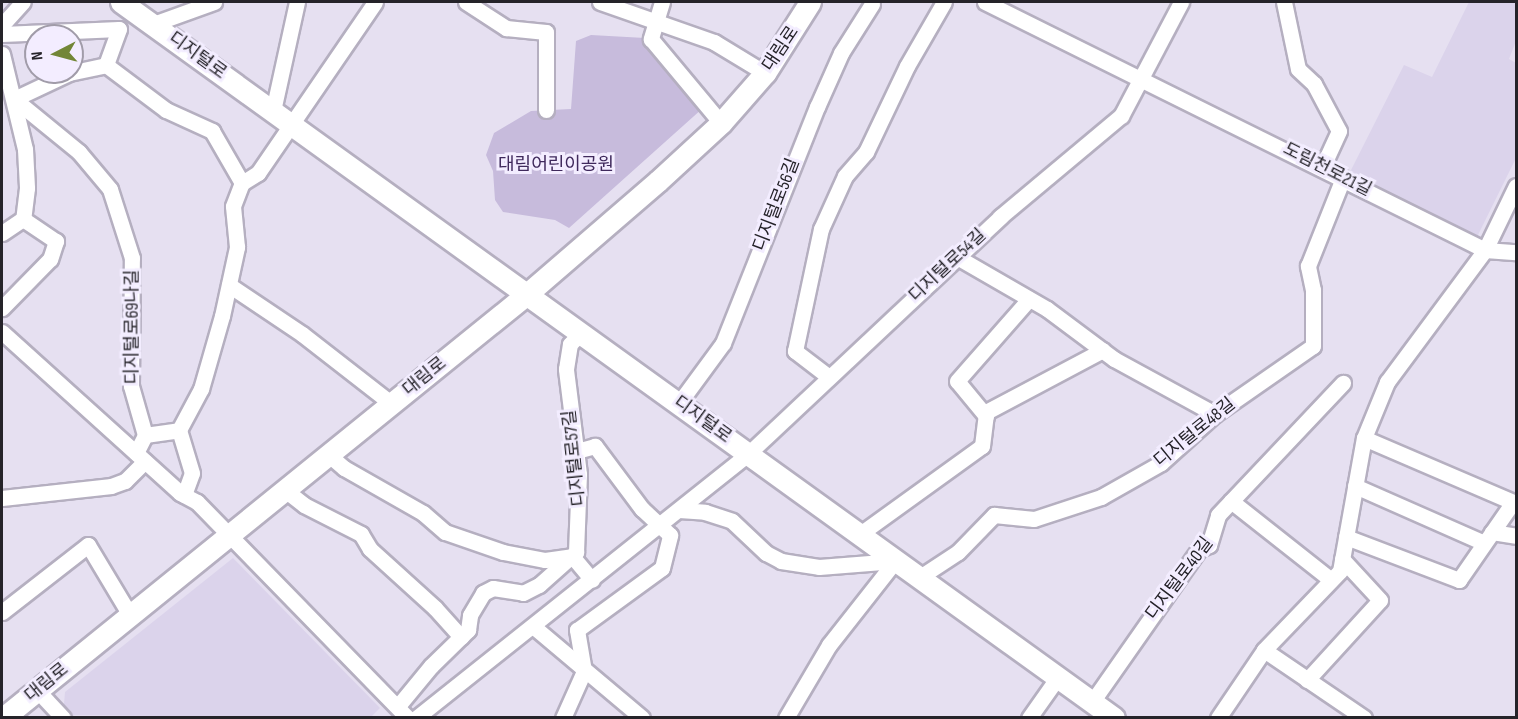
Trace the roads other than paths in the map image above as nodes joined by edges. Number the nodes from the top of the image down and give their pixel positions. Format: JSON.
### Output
{"nodes":[{"id":1,"x":23,"y":2,"type":"edge"},
{"id":2,"x":121,"y":2,"type":"edge"},
{"id":3,"x":214,"y":2,"type":"edge"},
{"id":4,"x":297,"y":2,"type":"edge"},
{"id":5,"x":375,"y":2,"type":"edge"},
{"id":6,"x":466,"y":2,"type":"edge"},
{"id":7,"x":600,"y":2,"type":"edge"},
{"id":8,"x":662,"y":2,"type":"edge"},
{"id":9,"x":810,"y":2,"type":"edge"},
{"id":10,"x":944,"y":2,"type":"edge"},
{"id":11,"x":985,"y":2,"type":"edge"},
{"id":12,"x":1181,"y":2,"type":"edge"},
{"id":13,"x":1284,"y":2,"type":"edge"},
{"id":14,"x":872,"y":4,"type":"dead end"},
{"id":15,"x":146,"y":20,"type":"junction"},
{"id":16,"x":656,"y":20,"type":"junction"},
{"id":17,"x":2,"y":25,"type":"edge"},
{"id":18,"x":119,"y":29,"type":"junction"},
{"id":19,"x":2,"y":34,"type":"edge"},
{"id":20,"x":2,"y":54,"type":"edge"},
{"id":21,"x":106,"y":65,"type":"junction"},
{"id":22,"x":765,"y":73,"type":"junction"},
{"id":23,"x":1142,"y":76,"type":"junction"},
{"id":24,"x":14,"y":99,"type":"junction"},
{"id":25,"x":546,"y":110,"type":"dead end"},
{"id":26,"x":273,"y":111,"type":"junction"},
{"id":27,"x":291,"y":123,"type":"junction"},
{"id":28,"x":721,"y":123,"type":"junction"},
{"id":29,"x":1322,"y":168,"type":"junction"},
{"id":30,"x":1343,"y":178,"type":"junction"},
{"id":31,"x":242,"y":183,"type":"junction"},
{"id":32,"x":1516,"y":186,"type":"edge"},
{"id":33,"x":24,"y":219,"type":"junction"},
{"id":34,"x":2,"y":233,"type":"edge"},
{"id":35,"x":1485,"y":250,"type":"junction"},
{"id":36,"x":1516,"y":252,"type":"edge"},
{"id":37,"x":957,"y":257,"type":"junction"},
{"id":38,"x":229,"y":285,"type":"junction"},
{"id":39,"x":527,"y":294,"type":"junction"},
{"id":40,"x":1029,"y":298,"type":"junction"},
{"id":41,"x":2,"y":308,"type":"edge"},
{"id":42,"x":2,"y":332,"type":"edge"},
{"id":43,"x":581,"y":333,"type":"junction"},
{"id":44,"x":1103,"y":350,"type":"junction"},
{"id":45,"x":829,"y":377,"type":"junction"},
{"id":46,"x":1343,"y":384,"type":"dead end"},
{"id":47,"x":679,"y":403,"type":"junction"},
{"id":48,"x":392,"y":404,"type":"junction"},
{"id":49,"x":1215,"y":414,"type":"junction"},
{"id":50,"x":986,"y":416,"type":"junction"},
{"id":51,"x":178,"y":430,"type":"junction"},
{"id":52,"x":145,"y":435,"type":"junction"},
{"id":53,"x":1364,"y":438,"type":"junction"},
{"id":54,"x":576,"y":451,"type":"junction"},
{"id":55,"x":749,"y":453,"type":"junction"},
{"id":56,"x":329,"y":455,"type":"junction"},
{"id":57,"x":140,"y":457,"type":"junction"},
{"id":58,"x":1355,"y":486,"type":"junction"},
{"id":59,"x":285,"y":490,"type":"junction"},
{"id":60,"x":184,"y":495,"type":"junction"},
{"id":61,"x":2,"y":498,"type":"edge"},
{"id":62,"x":1231,"y":501,"type":"junction"},
{"id":63,"x":680,"y":510,"type":"junction"},
{"id":64,"x":660,"y":525,"type":"junction"},
{"id":65,"x":860,"y":534,"type":"junction"},
{"id":66,"x":1516,"y":536,"type":"edge"},
{"id":67,"x":227,"y":537,"type":"junction"},
{"id":68,"x":1346,"y":537,"type":"junction"},
{"id":69,"x":1488,"y":538,"type":"junction"},
{"id":70,"x":572,"y":556,"type":"junction"},
{"id":71,"x":1342,"y":559,"type":"junction"},
{"id":72,"x":895,"y":561,"type":"junction"},
{"id":73,"x":920,"y":577,"type":"junction"},
{"id":74,"x":592,"y":580,"type":"junction"},
{"id":75,"x":1331,"y":580,"type":"junction"},
{"id":76,"x":2,"y":612,"type":"edge"},
{"id":77,"x":130,"y":615,"type":"junction"},
{"id":78,"x":534,"y":627,"type":"junction"},
{"id":79,"x":461,"y":637,"type":"junction"},
{"id":80,"x":1263,"y":650,"type":"junction"},
{"id":81,"x":584,"y":671,"type":"junction"},
{"id":82,"x":1058,"y":677,"type":"junction"},
{"id":83,"x":1307,"y":680,"type":"junction"},
{"id":84,"x":37,"y":690,"type":"junction"},
{"id":85,"x":1092,"y":702,"type":"junction"},
{"id":86,"x":403,"y":712,"type":"edge"},
{"id":87,"x":3,"y":717,"type":"edge"},
{"id":88,"x":63,"y":717,"type":"edge"},
{"id":89,"x":416,"y":717,"type":"edge"},
{"id":90,"x":563,"y":717,"type":"edge"},
{"id":91,"x":642,"y":717,"type":"edge"},
{"id":92,"x":786,"y":717,"type":"edge"},
{"id":93,"x":1029,"y":717,"type":"edge"},
{"id":94,"x":1114,"y":717,"type":"edge"},
{"id":95,"x":1218,"y":717,"type":"edge"},
{"id":96,"x":1364,"y":717,"type":"edge"}],
"edges":[{"from":1,"to":17,"type":"street"},
{"from":2,"to":15,"type":"main road","name":"디지털로"},
{"from":3,"to":15,"type":"street"},
{"from":4,"to":26,"type":"street"},
{"from":5,"to":27,"type":"street"},
{"from":6,"to":25,"type":"street"},
{"from":7,"to":16,"type":"street"},
{"from":8,"to":16,"type":"street"},
{"from":9,"to":22,"type":"main road","name":"대림로"},
{"from":10,"to":45,"type":"street"},
{"from":11,"to":23,"type":"street","name":"도림천로21길"},
{"from":12,"to":23,"type":"street","name":"디지털로54길"},
{"from":13,"to":29,"type":"street"},
{"from":14,"to":47,"type":"street","name":"디지털로56길"},
{"from":15,"to":18,"type":"street"},
{"from":15,"to":26,"type":"main road","name":"디지털로"},
{"from":16,"to":22,"type":"street"},
{"from":16,"to":28,"type":"street"},
{"from":18,"to":19,"type":"street"},
{"from":18,"to":21,"type":"street"},
{"from":20,"to":24,"type":"street"},
{"from":21,"to":24,"type":"street"},
{"from":21,"to":31,"type":"street"},
{"from":22,"to":28,"type":"main road","name":"대림로"},
{"from":23,"to":29,"type":"street","name":"도림천로21길"},
{"from":23,"to":37,"type":"street","name":"디지털로54길"},
{"from":24,"to":33,"type":"street"},
{"from":24,"to":52,"type":"street","name":"디지털로69나길"},
{"from":26,"to":27,"type":"main road","name":"디지털로"},
{"from":27,"to":31,"type":"street"},
{"from":27,"to":39,"type":"main road","name":"디지털로"},
{"from":28,"to":39,"type":"main road","name":"대림로"},
{"from":29,"to":30,"type":"street","name":"도림천로21길"},
{"from":30,"to":35,"type":"street","name":"도림천로21길"},
{"from":30,"to":49,"type":"street","name":"디지털로48길"},
{"from":31,"to":38,"type":"street"},
{"from":32,"to":35,"type":"street"},
{"from":33,"to":34,"type":"street"},
{"from":33,"to":41,"type":"street"},
{"from":35,"to":36,"type":"street","name":"도림천로21길"},
{"from":35,"to":53,"type":"street"},
{"from":37,"to":40,"type":"street"},
{"from":37,"to":45,"type":"street","name":"디지털로54길"},
{"from":38,"to":48,"type":"street"},
{"from":38,"to":51,"type":"street"},
{"from":39,"to":43,"type":"main road","name":"디지털로"},
{"from":39,"to":48,"type":"main road","name":"대림로"},
{"from":40,"to":44,"type":"street"},
{"from":40,"to":50,"type":"street"},
{"from":42,"to":57,"type":"street"},
{"from":43,"to":47,"type":"main road","name":"디지털로"},
{"from":43,"to":54,"type":"street","name":"디지털로57길"},
{"from":44,"to":49,"type":"street"},
{"from":44,"to":50,"type":"street"},
{"from":45,"to":55,"type":"street","name":"디지털로54길"},
{"from":46,"to":62,"type":"street","name":"디지털로40길"},
{"from":47,"to":55,"type":"main road","name":"디지털로"},
{"from":48,"to":56,"type":"main road","name":"대림로"},
{"from":49,"to":73,"type":"street","name":"디지털로48길"},
{"from":50,"to":65,"type":"street"},
{"from":51,"to":52,"type":"street"},
{"from":51,"to":60,"type":"street"},
{"from":52,"to":57,"type":"street"},
{"from":53,"to":58,"type":"street"},
{"from":53,"to":69,"type":"street"},
{"from":54,"to":64,"type":"street"},
{"from":54,"to":70,"type":"street","name":"디지털로57길"},
{"from":55,"to":63,"type":"street","name":"디지털로54길"},
{"from":55,"to":65,"type":"main road","name":"디지털로"},
{"from":56,"to":59,"type":"main road","name":"대림로"},
{"from":56,"to":70,"type":"street"},
{"from":57,"to":60,"type":"street"},
{"from":57,"to":61,"type":"street"},
{"from":58,"to":68,"type":"street"},
{"from":58,"to":69,"type":"street"},
{"from":59,"to":67,"type":"main road","name":"대림로"},
{"from":59,"to":79,"type":"street"},
{"from":60,"to":67,"type":"street"},
{"from":62,"to":75,"type":"street"},
{"from":62,"to":85,"type":"street","name":"디지털로40길"},
{"from":63,"to":64,"type":"street","name":"디지털로54길"},
{"from":63,"to":72,"type":"street"},
{"from":64,"to":74,"type":"street","name":"디지털로54길"},
{"from":64,"to":81,"type":"street"},
{"from":65,"to":72,"type":"main road","name":"디지털로"},
{"from":66,"to":69,"type":"street"},
{"from":67,"to":77,"type":"main road","name":"대림로"},
{"from":67,"to":86,"type":"street"},
{"from":68,"to":69,"type":"street"},
{"from":68,"to":71,"type":"street"},
{"from":70,"to":74,"type":"street"},
{"from":70,"to":79,"type":"street"},
{"from":71,"to":75,"type":"street"},
{"from":71,"to":83,"type":"street"},
{"from":72,"to":73,"type":"main road","name":"디지털로"},
{"from":72,"to":92,"type":"street"},
{"from":73,"to":82,"type":"main road","name":"디지털로"},
{"from":74,"to":78,"type":"street","name":"디지털로54길"},
{"from":75,"to":80,"type":"street"},
{"from":76,"to":77,"type":"street"},
{"from":77,"to":84,"type":"main road","name":"대림로"},
{"from":78,"to":81,"type":"street"},
{"from":78,"to":89,"type":"street","name":"디지털로54길"},
{"from":79,"to":86,"type":"street"},
{"from":80,"to":83,"type":"street"},
{"from":80,"to":95,"type":"street"},
{"from":81,"to":90,"type":"street"},
{"from":81,"to":91,"type":"street"},
{"from":82,"to":85,"type":"main road","name":"디지털로"},
{"from":82,"to":93,"type":"street"},
{"from":83,"to":96,"type":"street"},
{"from":84,"to":87,"type":"main road","name":"대림로"},
{"from":84,"to":88,"type":"street"},
{"from":85,"to":94,"type":"main road","name":"디지털로"}]}
